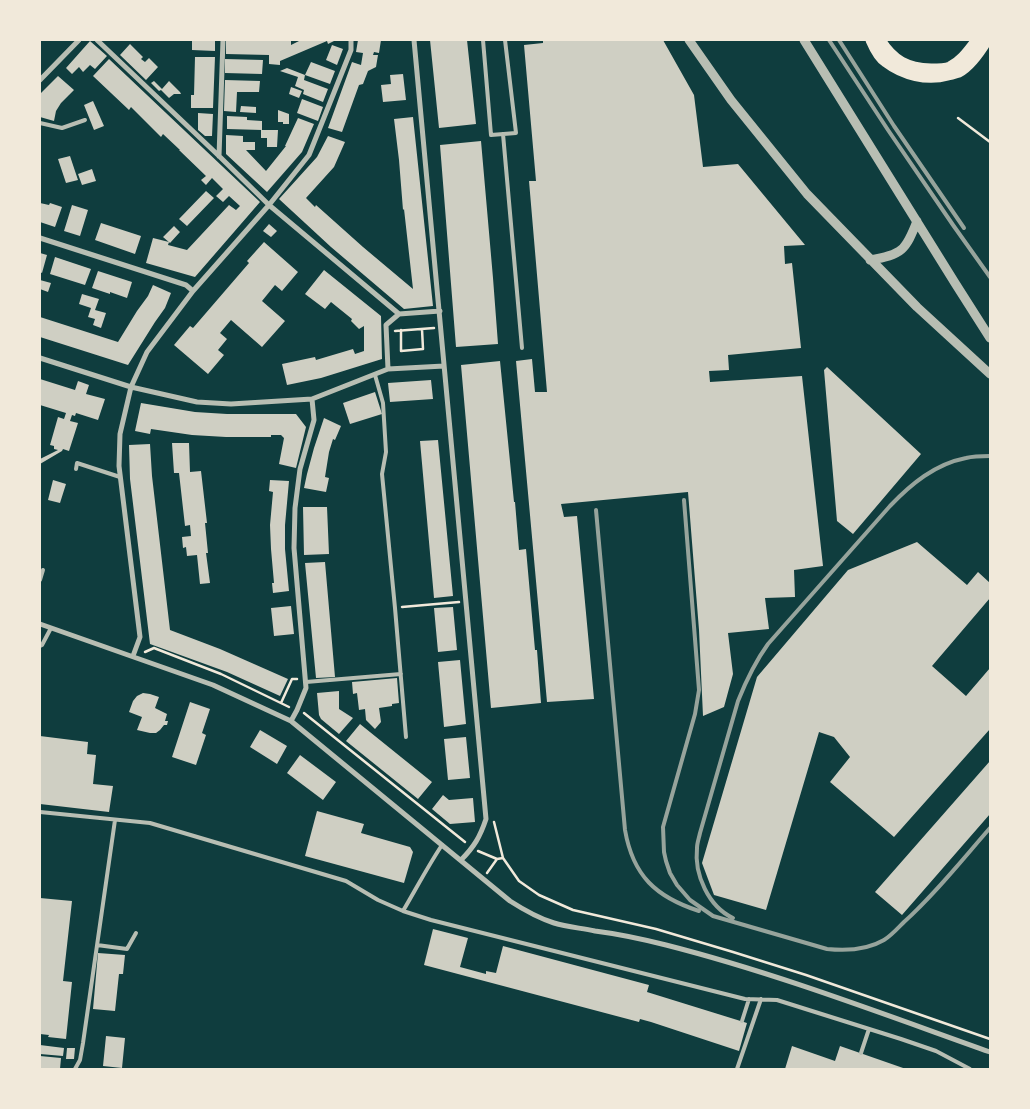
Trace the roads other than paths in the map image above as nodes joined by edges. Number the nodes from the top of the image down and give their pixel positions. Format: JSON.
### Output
{"nodes":[{"id":1,"x":79,"y":40,"type":"edge"},
{"id":2,"x":97,"y":40,"type":"edge"},
{"id":3,"x":223,"y":40,"type":"edge"},
{"id":4,"x":351,"y":40,"type":"edge"},
{"id":5,"x":414,"y":40,"type":"edge"},
{"id":6,"x":483,"y":40,"type":"edge"},
{"id":7,"x":505,"y":40,"type":"edge"},
{"id":8,"x":689,"y":40,"type":"edge"},
{"id":9,"x":804,"y":40,"type":"edge"},
{"id":10,"x":871,"y":40,"type":"edge"},
{"id":11,"x":880,"y":40,"type":"edge"},
{"id":12,"x":977,"y":40,"type":"edge"},
{"id":13,"x":987,"y":40,"type":"edge"},
{"id":14,"x":40,"y":80,"type":"edge"},
{"id":15,"x":85,"y":120,"type":"dead end"},
{"id":16,"x":40,"y":122,"type":"edge"},
{"id":17,"x":503,"y":134,"type":"junction"},
{"id":18,"x":218,"y":156,"type":"junction"},
{"id":19,"x":268,"y":205,"type":"junction"},
{"id":20,"x":917,"y":221,"type":"junction"},
{"id":21,"x":40,"y":238,"type":"edge"},
{"id":22,"x":870,"y":260,"type":"junction"},
{"id":23,"x":193,"y":291,"type":"junction"},
{"id":24,"x":440,"y":311,"type":"junction"},
{"id":25,"x":399,"y":314,"type":"junction"},
{"id":26,"x":990,"y":338,"type":"edge"},
{"id":27,"x":522,"y":348,"type":"dead end"},
{"id":28,"x":40,"y":358,"type":"edge"},
{"id":29,"x":444,"y":366,"type":"junction"},
{"id":30,"x":388,"y":369,"type":"junction"},
{"id":31,"x":375,"y":374,"type":"junction"},
{"id":32,"x":990,"y":374,"type":"edge"},
{"id":33,"x":131,"y":387,"type":"junction"},
{"id":34,"x":312,"y":399,"type":"junction"},
{"id":35,"x":76,"y":469,"type":"dead end"},
{"id":36,"x":120,"y":477,"type":"junction"},
{"id":37,"x":43,"y":570,"type":"dead end"},
{"id":38,"x":40,"y":580,"type":"edge"},
{"id":39,"x":40,"y":624,"type":"edge"},
{"id":40,"x":51,"y":628,"type":"junction"},
{"id":41,"x":40,"y":646,"type":"edge"},
{"id":42,"x":133,"y":656,"type":"junction"},
{"id":43,"x":401,"y":674,"type":"junction"},
{"id":44,"x":306,"y":680,"type":"junction"},
{"id":45,"x":291,"y":721,"type":"junction"},
{"id":46,"x":406,"y":737,"type":"dead end"},
{"id":47,"x":40,"y":812,"type":"edge"},
{"id":48,"x":114,"y":820,"type":"junction"},
{"id":49,"x":442,"y":845,"type":"junction"},
{"id":50,"x":461,"y":860,"type":"junction"},
{"id":51,"x":403,"y":911,"type":"junction"},
{"id":52,"x":136,"y":933,"type":"dead end"},
{"id":53,"x":97,"y":945,"type":"junction"},
{"id":54,"x":749,"y":999,"type":"junction"},
{"id":55,"x":762,"y":999,"type":"junction"},
{"id":56,"x":742,"y":1021,"type":"dead end"},
{"id":57,"x":869,"y":1029,"type":"junction"},
{"id":58,"x":990,"y":1052,"type":"edge"},
{"id":59,"x":861,"y":1053,"type":"dead end"},
{"id":60,"x":75,"y":1069,"type":"edge"},
{"id":61,"x":737,"y":1069,"type":"edge"},
{"id":62,"x":970,"y":1069,"type":"edge"}],
"edges":[{"from":1,"to":14,"type":"street"},
{"from":2,"to":18,"type":"street"},
{"from":3,"to":18,"type":"street"},
{"from":4,"to":19,"type":"street"},
{"from":5,"to":24,"type":"street"},
{"from":6,"to":17,"type":"lane"},
{"from":7,"to":17,"type":"lane"},
{"from":8,"to":22,"type":"street"},
{"from":9,"to":20,"type":"street"},
{"from":10,"to":13,"type":"main road"},
{"from":11,"to":12,"type":"main road"},
{"from":15,"to":16,"type":"lane"},
{"from":17,"to":27,"type":"lane"},
{"from":18,"to":19,"type":"street"},
{"from":19,"to":23,"type":"street"},
{"from":19,"to":25,"type":"street"},
{"from":20,"to":22,"type":"street"},
{"from":20,"to":26,"type":"street"},
{"from":21,"to":23,"type":"street"},
{"from":22,"to":32,"type":"street"},
{"from":23,"to":33,"type":"street"},
{"from":24,"to":25,"type":"street"},
{"from":24,"to":29,"type":"street"},
{"from":25,"to":30,"type":"street"},
{"from":28,"to":33,"type":"street"},
{"from":29,"to":30,"type":"street"},
{"from":29,"to":50,"type":"street"},
{"from":30,"to":31,"type":"street"},
{"from":31,"to":34,"type":"street"},
{"from":31,"to":43,"type":"lane"},
{"from":33,"to":34,"type":"street"},
{"from":33,"to":36,"type":"street"},
{"from":34,"to":44,"type":"street"},
{"from":35,"to":36,"type":"lane"},
{"from":36,"to":42,"type":"street"},
{"from":37,"to":38,"type":"lane"},
{"from":39,"to":40,"type":"street"},
{"from":40,"to":41,"type":"lane"},
{"from":40,"to":42,"type":"street"},
{"from":42,"to":45,"type":"street"},
{"from":43,"to":44,"type":"lane"},
{"from":43,"to":46,"type":"lane"},
{"from":44,"to":45,"type":"street"},
{"from":45,"to":49,"type":"street"},
{"from":47,"to":48,"type":"lane"},
{"from":48,"to":51,"type":"lane"},
{"from":48,"to":53,"type":"lane"},
{"from":49,"to":50,"type":"street"},
{"from":49,"to":51,"type":"lane"},
{"from":50,"to":58,"type":"street"},
{"from":51,"to":54,"type":"lane"},
{"from":52,"to":53,"type":"lane"},
{"from":53,"to":60,"type":"lane"},
{"from":54,"to":55,"type":"lane"},
{"from":54,"to":56,"type":"lane"},
{"from":55,"to":57,"type":"lane"},
{"from":55,"to":61,"type":"lane"},
{"from":57,"to":59,"type":"lane"},
{"from":57,"to":62,"type":"lane"}]}
